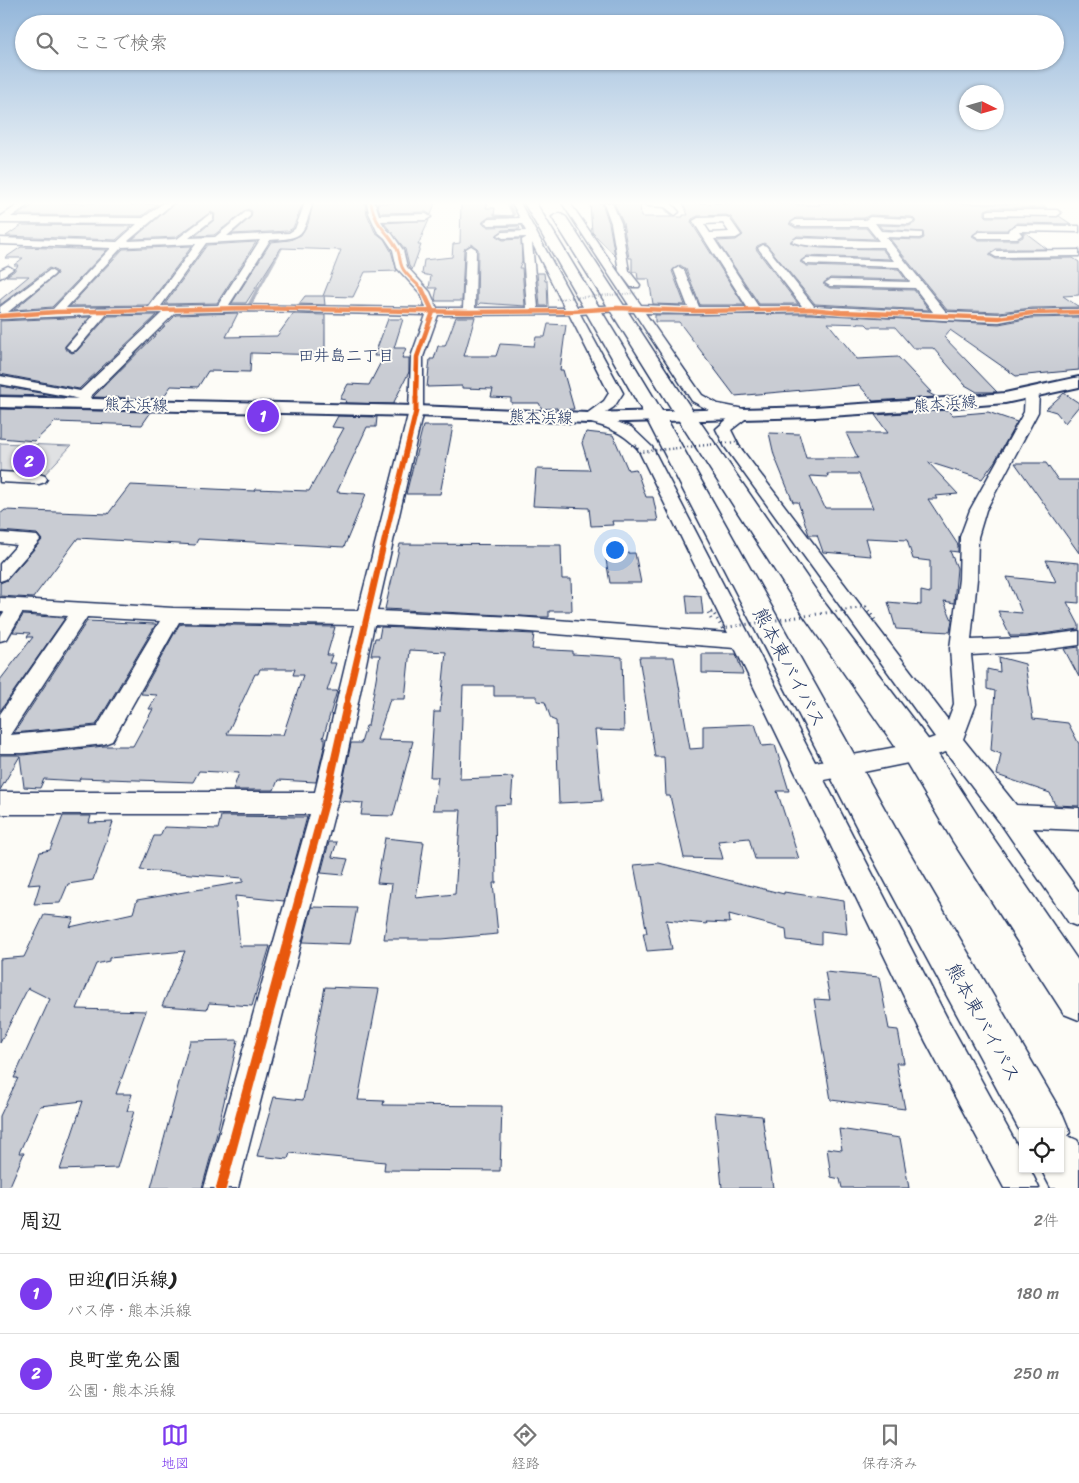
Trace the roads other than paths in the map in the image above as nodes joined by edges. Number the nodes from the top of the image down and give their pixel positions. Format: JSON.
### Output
{"nodes":[{"id":1,"x":107,"y":258,"type":"edge"},
{"id":2,"x":190,"y":258,"type":"edge"},
{"id":3,"x":253,"y":258,"type":"edge"},
{"id":4,"x":400,"y":258,"type":"edge"},
{"id":5,"x":471,"y":258,"type":"edge"},
{"id":6,"x":529,"y":258,"type":"edge"},
{"id":7,"x":559,"y":258,"type":"edge"},
{"id":8,"x":569,"y":258,"type":"edge"},
{"id":9,"x":583,"y":258,"type":"edge"},
{"id":10,"x":596,"y":258,"type":"edge"},
{"id":11,"x":621,"y":258,"type":"edge"},
{"id":12,"x":721,"y":258,"type":"edge"},
{"id":13,"x":771,"y":258,"type":"edge"},
{"id":14,"x":898,"y":258,"type":"edge"},
{"id":15,"x":1047,"y":258,"type":"edge"},
{"id":16,"x":807,"y":261,"type":"dead end"},
{"id":17,"x":902,"y":264,"type":"junction"},
{"id":18,"x":1055,"y":265,"type":"dead end"},
{"id":19,"x":679,"y":270,"type":"dead end"},
{"id":20,"x":50,"y":273,"type":"dead end"},
{"id":21,"x":830,"y":283,"type":"dead end"},
{"id":22,"x":920,"y":285,"type":"junction"},
{"id":23,"x":611,"y":306,"type":"junction"},
{"id":24,"x":221,"y":309,"type":"junction"},
{"id":25,"x":810,"y":309,"type":"junction"},
{"id":26,"x":654,"y":310,"type":"junction"},
{"id":27,"x":755,"y":310,"type":"junction"},
{"id":28,"x":104,"y":311,"type":"junction"},
{"id":29,"x":152,"y":311,"type":"junction"},
{"id":30,"x":171,"y":311,"type":"junction"},
{"id":31,"x":695,"y":311,"type":"junction"},
{"id":32,"x":56,"y":312,"type":"junction"},
{"id":33,"x":433,"y":312,"type":"junction"},
{"id":34,"x":469,"y":312,"type":"junction"},
{"id":35,"x":533,"y":312,"type":"junction"},
{"id":36,"x":1079,"y":312,"type":"edge"},
{"id":37,"x":0,"y":315,"type":"edge"},
{"id":38,"x":943,"y":317,"type":"junction"},
{"id":39,"x":72,"y":347,"type":"dead end"},
{"id":40,"x":0,"y":380,"type":"edge"},
{"id":41,"x":1079,"y":382,"type":"edge"},
{"id":42,"x":1032,"y":393,"type":"junction"},
{"id":43,"x":85,"y":400,"type":"junction"},
{"id":44,"x":0,"y":402,"type":"edge"},
{"id":45,"x":416,"y":411,"type":"junction"},
{"id":46,"x":744,"y":413,"type":"junction"},
{"id":47,"x":655,"y":416,"type":"junction"},
{"id":48,"x":686,"y":416,"type":"junction"},
{"id":49,"x":588,"y":418,"type":"junction"},
{"id":50,"x":0,"y":477,"type":"edge"},
{"id":51,"x":39,"y":479,"type":"dead end"},
{"id":52,"x":0,"y":538,"type":"edge"},
{"id":53,"x":0,"y":575,"type":"edge"},
{"id":54,"x":8,"y":606,"type":"edge"},
{"id":55,"x":82,"y":610,"type":"junction"},
{"id":56,"x":173,"y":615,"type":"junction"},
{"id":57,"x":366,"y":617,"type":"junction"},
{"id":58,"x":0,"y":634,"type":"edge"},
{"id":59,"x":1079,"y":638,"type":"edge"},
{"id":60,"x":742,"y":641,"type":"junction"},
{"id":61,"x":960,"y":648,"type":"junction"},
{"id":62,"x":0,"y":732,"type":"edge"},
{"id":63,"x":951,"y":741,"type":"junction"},
{"id":64,"x":0,"y":744,"type":"edge"},
{"id":65,"x":918,"y":752,"type":"junction"},
{"id":66,"x":843,"y":766,"type":"junction"},
{"id":67,"x":808,"y":773,"type":"junction"},
{"id":68,"x":0,"y":803,"type":"edge"},
{"id":69,"x":325,"y":803,"type":"junction"},
{"id":70,"x":1010,"y":816,"type":"junction"},
{"id":71,"x":1079,"y":819,"type":"edge"},
{"id":72,"x":1079,"y":914,"type":"edge"},
{"id":73,"x":1079,"y":999,"type":"edge"},
{"id":74,"x":1044,"y":1128,"type":"edge"},
{"id":75,"x":1064,"y":1164,"type":"edge"},
{"id":76,"x":221,"y":1188,"type":"edge"},
{"id":77,"x":1022,"y":1188,"type":"edge"},
{"id":78,"x":1078,"y":1188,"type":"edge"}],
"edges":[{"from":1,"to":32,"type":"street"},
{"from":2,"to":29,"type":"street"},
{"from":3,"to":24,"type":"street"},
{"from":4,"to":33,"type":"street"},
{"from":5,"to":34,"type":"street"},
{"from":6,"to":35,"type":"street"},
{"from":7,"to":23,"type":"street"},
{"from":8,"to":23,"type":"highway","name":"熊本東バイパス"},
{"from":9,"to":23,"type":"highway","name":"熊本東バイパス"},
{"from":10,"to":23,"type":"street"},
{"from":11,"to":26,"type":"street"},
{"from":12,"to":27,"type":"street"},
{"from":13,"to":25,"type":"street"},
{"from":14,"to":17,"type":"street"},
{"from":15,"to":18,"type":"street"},
{"from":16,"to":17,"type":"street"},
{"from":17,"to":22,"type":"street"},
{"from":19,"to":31,"type":"street"},
{"from":20,"to":37,"type":"street"},
{"from":21,"to":22,"type":"street"},
{"from":22,"to":38,"type":"street"},
{"from":23,"to":26,"type":"street"},
{"from":23,"to":35,"type":"street"},
{"from":23,"to":46,"type":"street"},
{"from":23,"to":47,"type":"highway","name":"熊本東バイパス"},
{"from":23,"to":48,"type":"highway","name":"熊本東バイパス"},
{"from":23,"to":49,"type":"street"},
{"from":24,"to":30,"type":"street"},
{"from":24,"to":33,"type":"street"},
{"from":25,"to":27,"type":"street"},
{"from":25,"to":38,"type":"street"},
{"from":26,"to":31,"type":"street"},
{"from":27,"to":31,"type":"street"},
{"from":28,"to":29,"type":"street"},
{"from":28,"to":32,"type":"street"},
{"from":28,"to":39,"type":"street"},
{"from":29,"to":30,"type":"street"},
{"from":30,"to":43,"type":"street"},
{"from":32,"to":37,"type":"street"},
{"from":33,"to":34,"type":"street"},
{"from":33,"to":45,"type":"street"},
{"from":34,"to":35,"type":"street"},
{"from":36,"to":38,"type":"street"},
{"from":40,"to":43,"type":"street"},
{"from":41,"to":42,"type":"main road","name":"熊本浜線"},
{"from":42,"to":46,"type":"main road","name":"熊本浜線"},
{"from":42,"to":61,"type":"street"},
{"from":43,"to":44,"type":"main road","name":"熊本浜線"},
{"from":43,"to":45,"type":"main road","name":"熊本浜線"},
{"from":45,"to":49,"type":"main road","name":"熊本浜線"},
{"from":45,"to":57,"type":"street"},
{"from":46,"to":48,"type":"main road","name":"熊本浜線"},
{"from":46,"to":63,"type":"street"},
{"from":47,"to":48,"type":"main road","name":"熊本浜線"},
{"from":47,"to":49,"type":"main road","name":"熊本浜線"},
{"from":47,"to":66,"type":"highway","name":"熊本東バイパス"},
{"from":48,"to":65,"type":"highway","name":"熊本東バイパス"},
{"from":49,"to":60,"type":"street"},
{"from":50,"to":51,"type":"street"},
{"from":52,"to":53,"type":"street"},
{"from":54,"to":55,"type":"street"},
{"from":54,"to":58,"type":"street"},
{"from":55,"to":56,"type":"street"},
{"from":55,"to":62,"type":"street"},
{"from":56,"to":57,"type":"street"},
{"from":56,"to":64,"type":"street"},
{"from":57,"to":60,"type":"street"},
{"from":57,"to":69,"type":"street"},
{"from":59,"to":61,"type":"street"},
{"from":60,"to":67,"type":"street"},
{"from":61,"to":63,"type":"street"},
{"from":63,"to":65,"type":"street"},
{"from":63,"to":70,"type":"street"},
{"from":65,"to":66,"type":"street"},
{"from":65,"to":73,"type":"highway","name":"熊本東バイパス"},
{"from":66,"to":67,"type":"street"},
{"from":66,"to":74,"type":"highway","name":"熊本東バイパス"},
{"from":67,"to":77,"type":"street"},
{"from":68,"to":69,"type":"street"},
{"from":69,"to":76,"type":"street"},
{"from":70,"to":71,"type":"street"},
{"from":70,"to":72,"type":"street"},
{"from":75,"to":78,"type":"highway"}]}
